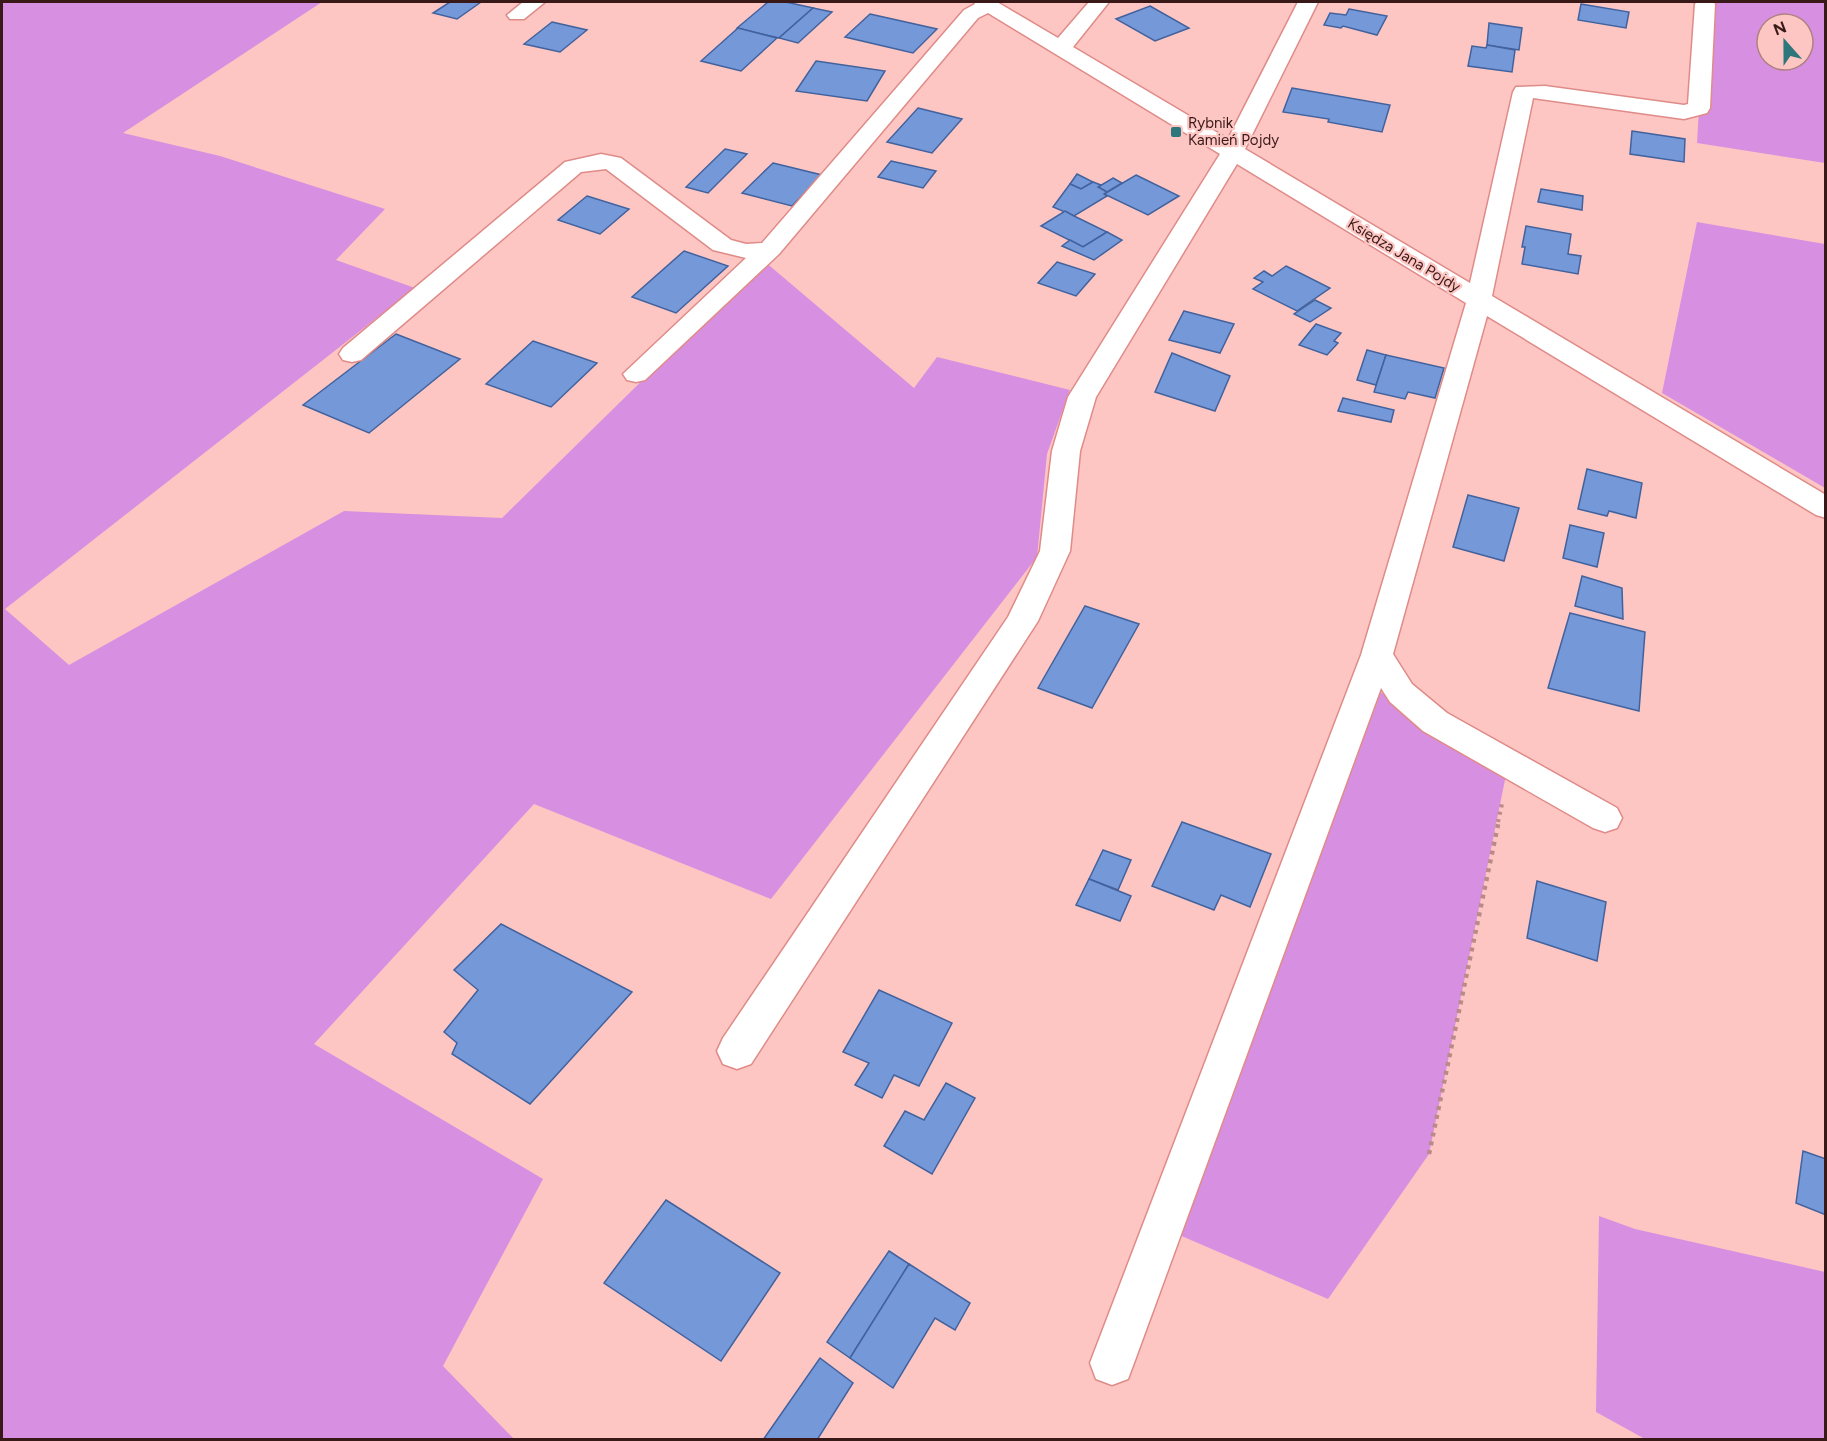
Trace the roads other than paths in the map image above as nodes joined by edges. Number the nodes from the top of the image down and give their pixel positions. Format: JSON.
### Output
{"nodes":[{"id":1,"x":535,"y":2,"type":"edge"},
{"id":2,"x":1099,"y":2,"type":"edge"},
{"id":3,"x":1308,"y":2,"type":"edge"},
{"id":4,"x":986,"y":3,"type":"edge"},
{"id":5,"x":1705,"y":4,"type":"dead end"},
{"id":6,"x":517,"y":15,"type":"dead end"},
{"id":7,"x":1061,"y":48,"type":"junction"},
{"id":8,"x":1232,"y":153,"type":"junction"},
{"id":9,"x":770,"y":249,"type":"junction"},
{"id":10,"x":1479,"y":300,"type":"junction"},
{"id":11,"x":352,"y":354,"type":"dead end"},
{"id":12,"x":636,"y":374,"type":"dead end"},
{"id":13,"x":1826,"y":508,"type":"edge"},
{"id":14,"x":1377,"y":655,"type":"junction"},
{"id":15,"x":1605,"y":818,"type":"dead end"},
{"id":16,"x":737,"y":1051,"type":"dead end"},
{"id":17,"x":1112,"y":1363,"type":"dead end"}],
"edges":[{"from":1,"to":6,"type":"street"},
{"from":2,"to":7,"type":"street"},
{"from":3,"to":8,"type":"street"},
{"from":4,"to":7,"type":"street","name":"Księdza Jana Pojdy"},
{"from":4,"to":9,"type":"street"},
{"from":5,"to":10,"type":"street"},
{"from":7,"to":8,"type":"street","name":"Księdza Jana Pojdy"},
{"from":8,"to":10,"type":"street","name":"Księdza Jana Pojdy"},
{"from":8,"to":16,"type":"street"},
{"from":9,"to":11,"type":"street"},
{"from":9,"to":12,"type":"street"},
{"from":10,"to":13,"type":"street","name":"Księdza Jana Pojdy"},
{"from":10,"to":14,"type":"street"},
{"from":14,"to":15,"type":"street"},
{"from":14,"to":17,"type":"street"}]}
